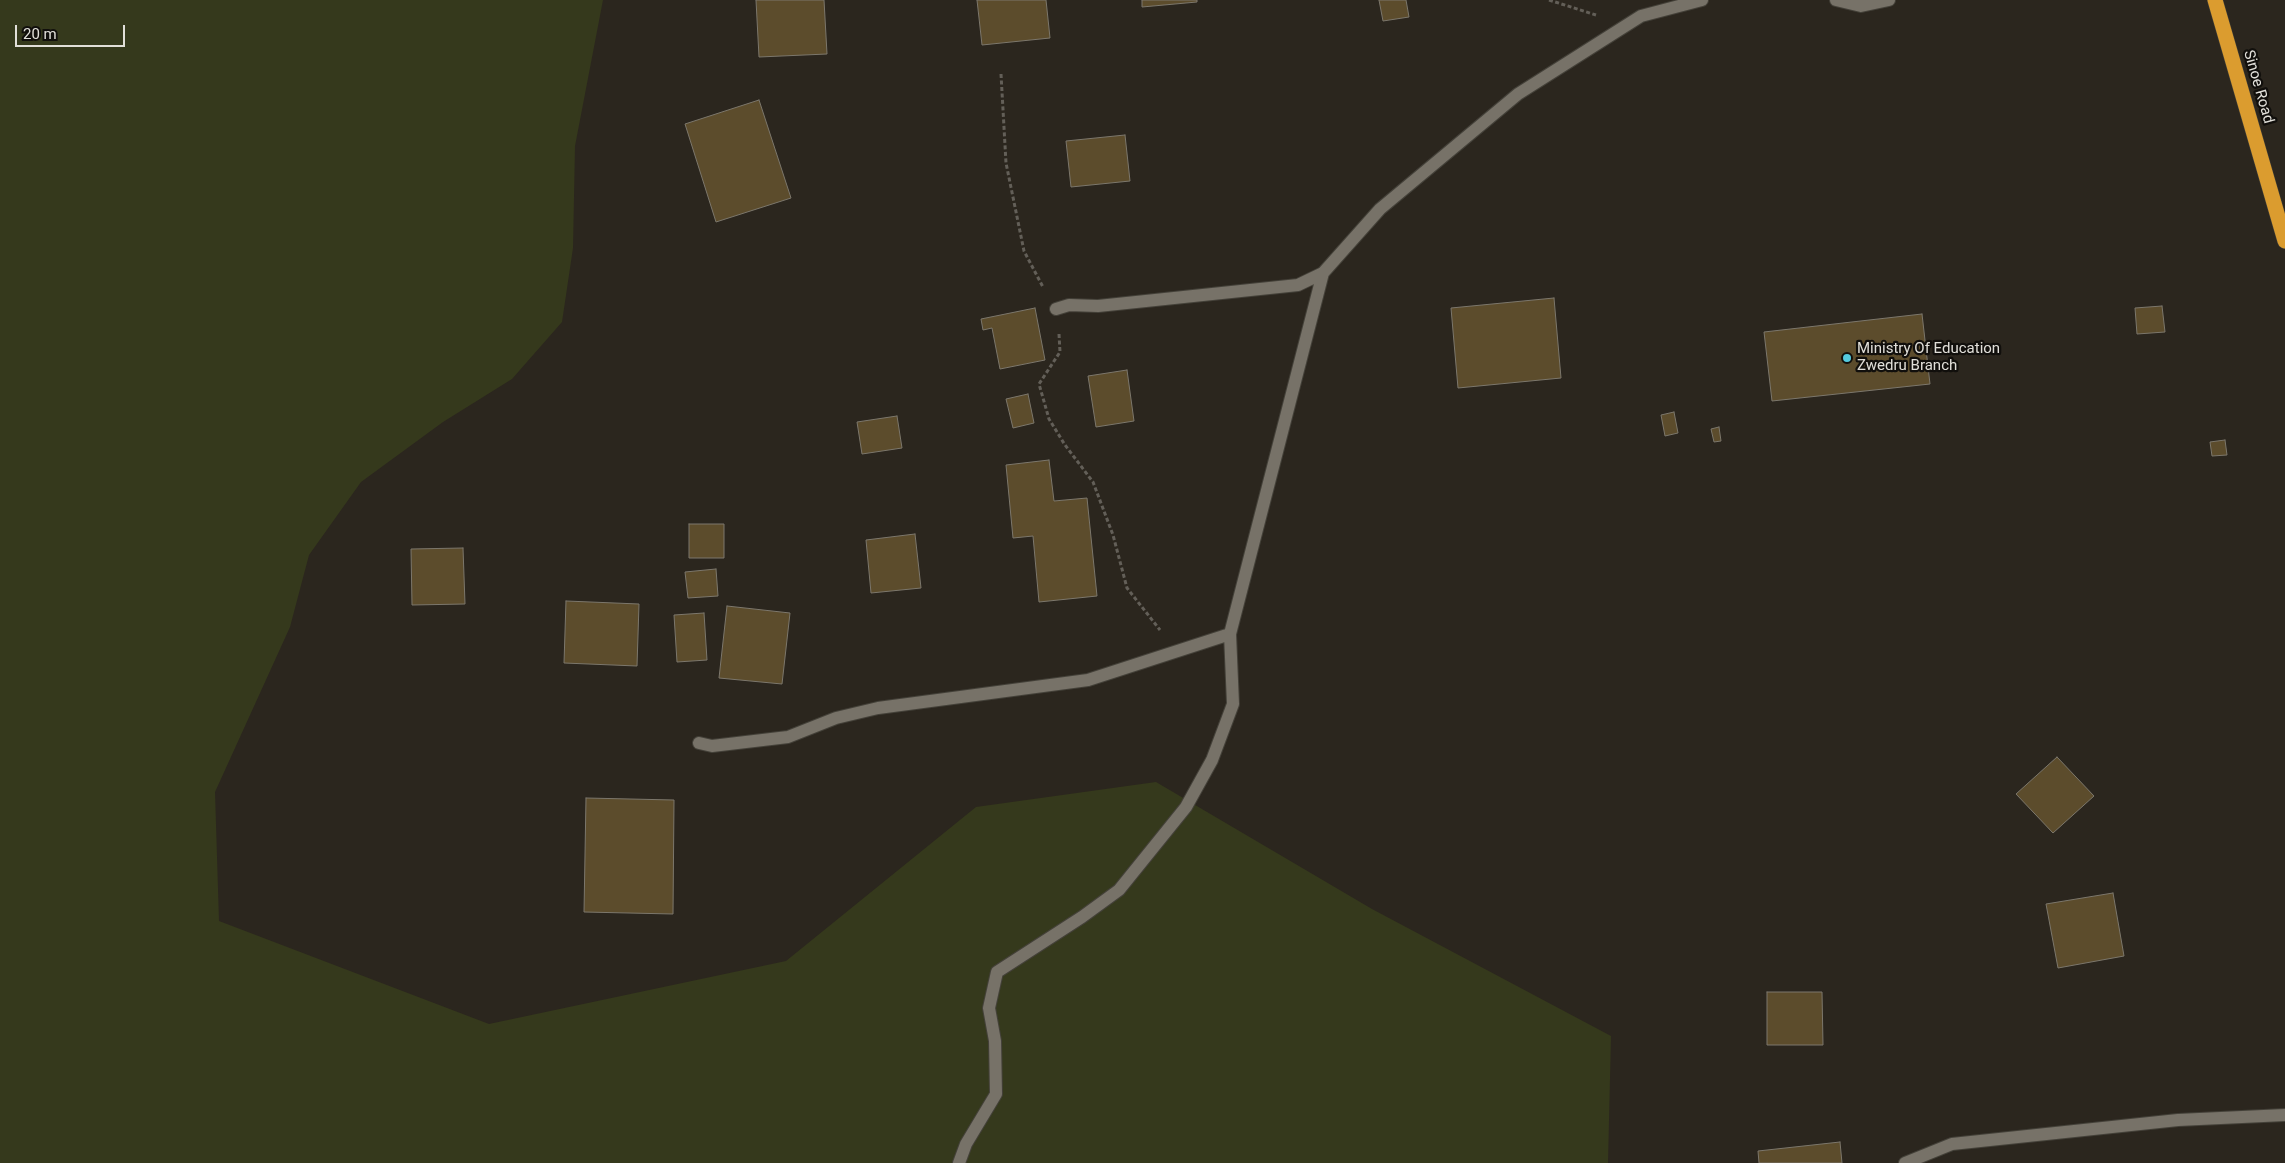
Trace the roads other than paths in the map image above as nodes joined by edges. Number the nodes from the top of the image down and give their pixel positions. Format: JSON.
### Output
{"nodes":[{"id":1,"x":1702,"y":0,"type":"edge"},
{"id":2,"x":1836,"y":0,"type":"edge"},
{"id":3,"x":1889,"y":0,"type":"edge"},
{"id":4,"x":2215,"y":0,"type":"edge"},
{"id":5,"x":2285,"y":241,"type":"edge"},
{"id":6,"x":1322,"y":274,"type":"junction"},
{"id":7,"x":1056,"y":309,"type":"road end"},
{"id":8,"x":1230,"y":634,"type":"junction"},
{"id":9,"x":699,"y":744,"type":"dead end"},
{"id":10,"x":2285,"y":1115,"type":"edge"},
{"id":11,"x":959,"y":1163,"type":"edge"},
{"id":12,"x":1905,"y":1163,"type":"edge"}],
"edges":[{"from":1,"to":6,"type":"street"},
{"from":2,"to":3,"type":"street"},
{"from":4,"to":5,"type":"highway","name":"Sinoe Road"},
{"from":6,"to":7,"type":"street"},
{"from":6,"to":8,"type":"street"},
{"from":8,"to":9,"type":"street"},
{"from":8,"to":11,"type":"street"},
{"from":10,"to":12,"type":"street"}]}
